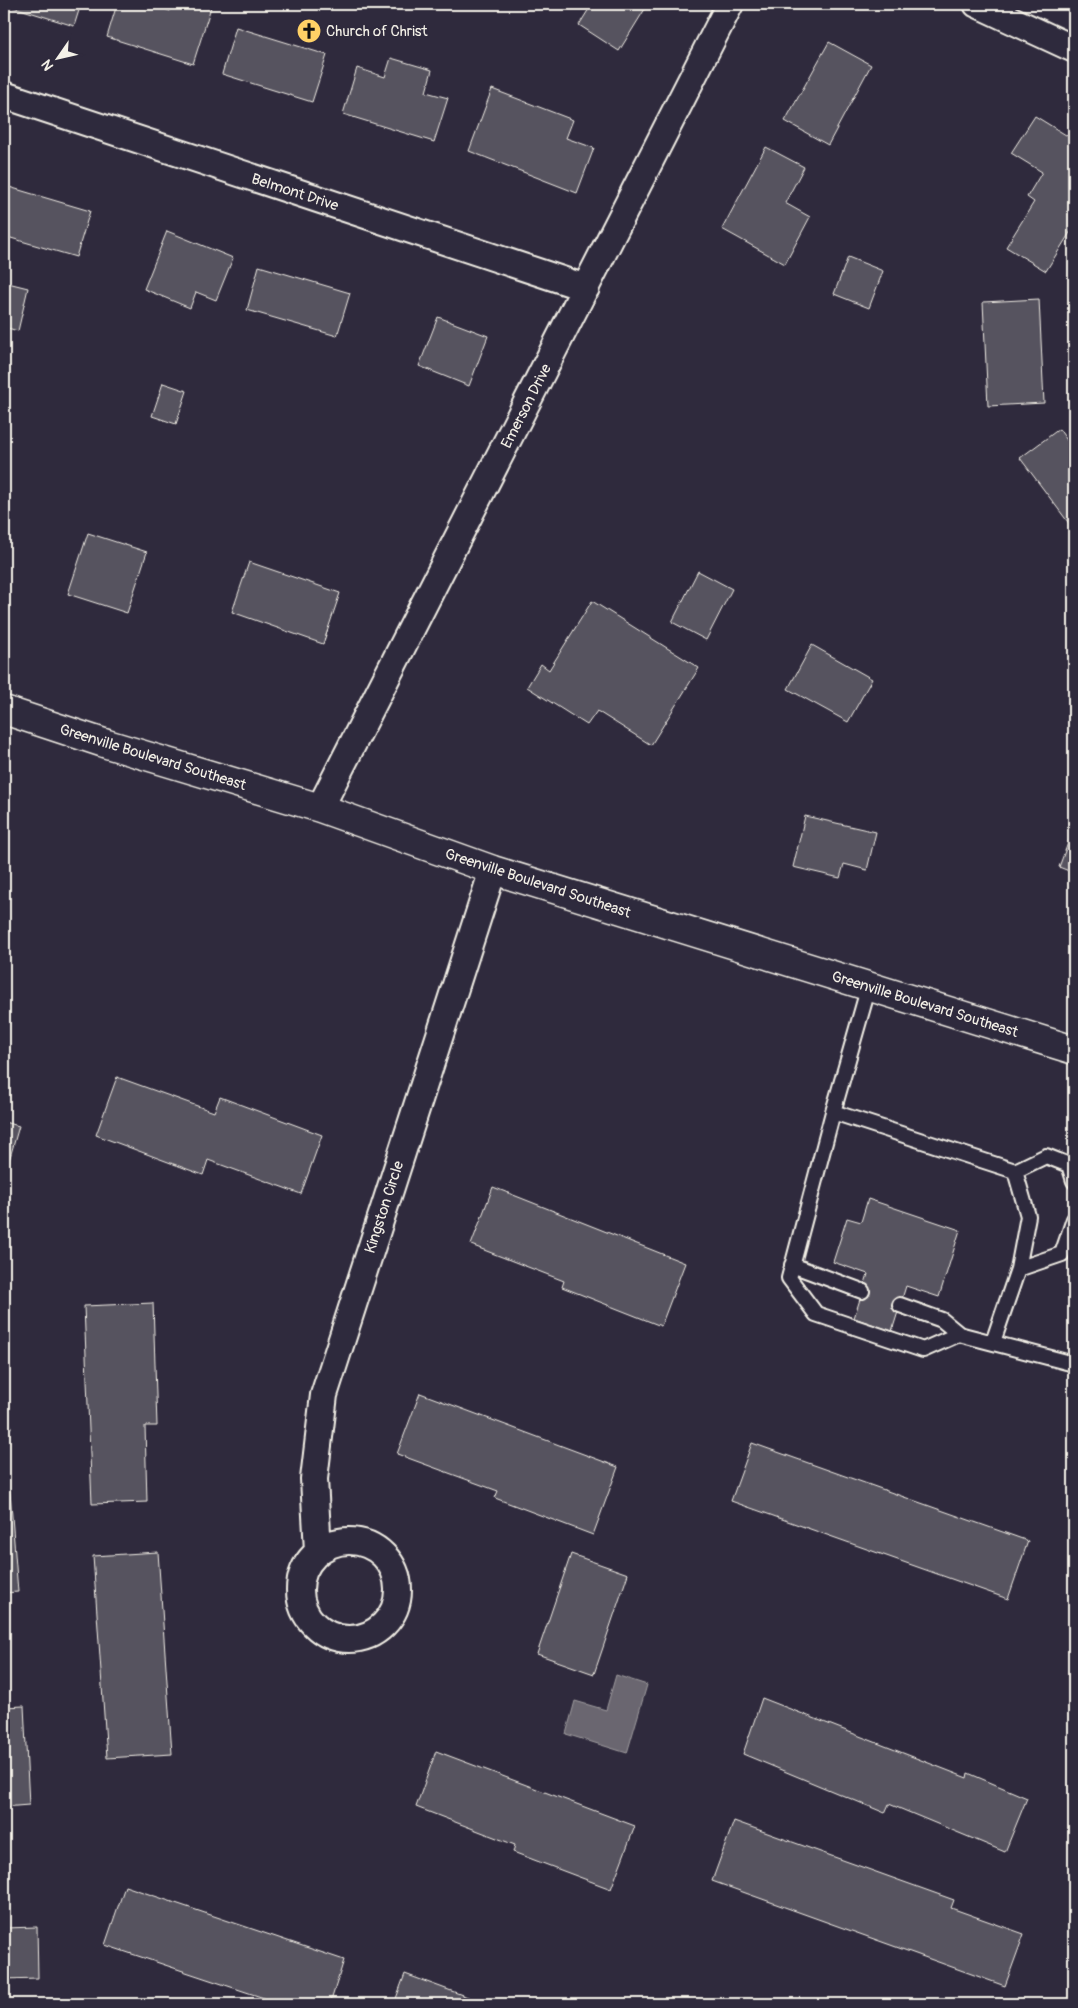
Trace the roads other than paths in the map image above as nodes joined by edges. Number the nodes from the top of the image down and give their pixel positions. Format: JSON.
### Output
{"nodes":[{"id":1,"x":730,"y":4,"type":"edge"},
{"id":2,"x":977,"y":4,"type":"edge"},
{"id":3,"x":1074,"y":49,"type":"edge"},
{"id":4,"x":4,"y":96,"type":"edge"},
{"id":5,"x":586,"y":288,"type":"junction"},
{"id":6,"x":4,"y":710,"type":"edge"},
{"id":7,"x":320,"y":808,"type":"junction"},
{"id":8,"x":493,"y":870,"type":"junction"},
{"id":9,"x":869,"y":986,"type":"junction"},
{"id":10,"x":1074,"y":1050,"type":"edge"},
{"id":11,"x":833,"y":1112,"type":"junction"},
{"id":12,"x":1015,"y":1171,"type":"junction"},
{"id":13,"x":1074,"y":1181,"type":"edge"},
{"id":14,"x":1074,"y":1219,"type":"edge"},
{"id":15,"x":792,"y":1265,"type":"junction"},
{"id":16,"x":1018,"y":1268,"type":"junction"},
{"id":17,"x":862,"y":1291,"type":"dead end"},
{"id":18,"x":900,"y":1305,"type":"dead end"},
{"id":19,"x":959,"y":1334,"type":"junction"},
{"id":20,"x":993,"y":1342,"type":"junction"},
{"id":21,"x":1074,"y":1364,"type":"edge"},
{"id":22,"x":318,"y":1551,"type":"dead end"}],
"edges":[{"from":1,"to":5,"type":"street","name":"Emerson Drive"},
{"from":2,"to":3,"type":"street"},
{"from":4,"to":5,"type":"street","name":"Belmont Drive"},
{"from":5,"to":7,"type":"street","name":"Emerson Drive"},
{"from":6,"to":7,"type":"highway","name":"Greenville Boulevard Southeast"},
{"from":7,"to":8,"type":"highway","name":"Greenville Boulevard Southeast"},
{"from":8,"to":9,"type":"highway","name":"Greenville Boulevard Southeast"},
{"from":8,"to":22,"type":"street","name":"Kingston Circle"},
{"from":9,"to":10,"type":"highway","name":"Greenville Boulevard Southeast"},
{"from":9,"to":11,"type":"lane"},
{"from":11,"to":12,"type":"lane"},
{"from":11,"to":15,"type":"lane"},
{"from":12,"to":13,"type":"lane"},
{"from":12,"to":16,"type":"lane"},
{"from":14,"to":16,"type":"lane"},
{"from":15,"to":17,"type":"lane"},
{"from":15,"to":19,"type":"lane"},
{"from":16,"to":20,"type":"lane"},
{"from":18,"to":19,"type":"lane"},
{"from":19,"to":20,"type":"lane"},
{"from":20,"to":21,"type":"lane"}]}
